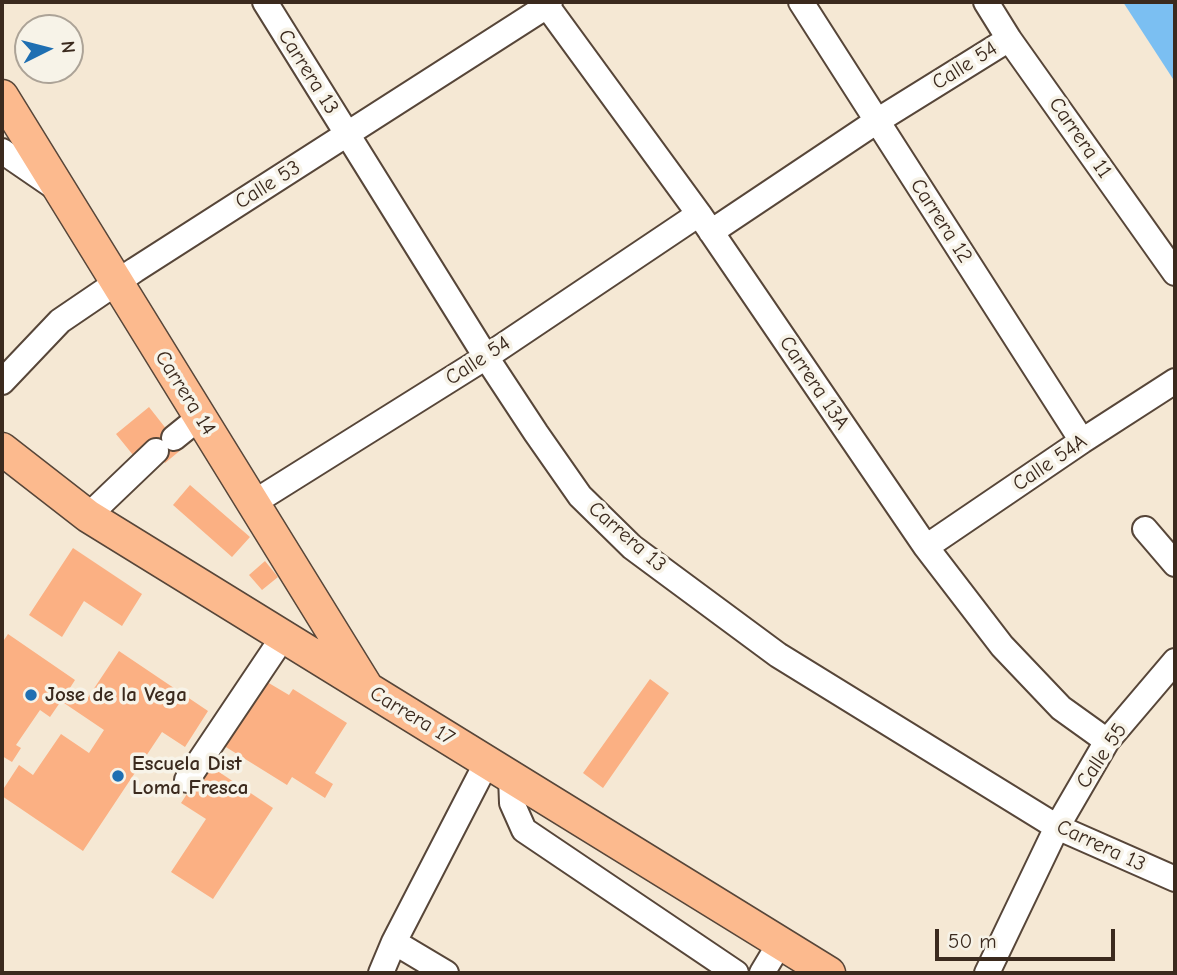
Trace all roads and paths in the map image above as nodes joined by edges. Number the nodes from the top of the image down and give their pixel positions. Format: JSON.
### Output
{"nodes":[{"id":1,"x":265,"y":2,"type":"edge"},
{"id":2,"x":802,"y":2,"type":"edge"},
{"id":3,"x":986,"y":2,"type":"edge"},
{"id":4,"x":549,"y":4,"type":"edge"},
{"id":5,"x":1009,"y":39,"type":"junction"},
{"id":6,"x":2,"y":96,"type":"edge"},
{"id":7,"x":877,"y":121,"type":"junction"},
{"id":8,"x":347,"y":135,"type":"junction"},
{"id":9,"x":2,"y":151,"type":"edge"},
{"id":10,"x":60,"y":190,"type":"junction"},
{"id":11,"x":705,"y":223,"type":"junction"},
{"id":12,"x":1175,"y":274,"type":"edge"},
{"id":13,"x":116,"y":283,"type":"junction"},
{"id":14,"x":486,"y":357,"type":"junction"},
{"id":15,"x":1175,"y":381,"type":"edge"},
{"id":16,"x":2,"y":382,"type":"edge"},
{"id":17,"x":200,"y":417,"type":"junction"},
{"id":18,"x":1082,"y":441,"type":"junction"},
{"id":19,"x":2,"y":449,"type":"edge"},
{"id":20,"x":253,"y":503,"type":"junction"},
{"id":21,"x":88,"y":516,"type":"junction"},
{"id":22,"x":1145,"y":529,"type":"dead end"},
{"id":23,"x":926,"y":547,"type":"junction"},
{"id":24,"x":1175,"y":564,"type":"edge"},
{"id":25,"x":283,"y":637,"type":"junction"},
{"id":26,"x":1175,"y":662,"type":"edge"},
{"id":27,"x":369,"y":690,"type":"junction"},
{"id":28,"x":1107,"y":741,"type":"junction"},
{"id":29,"x":499,"y":770,"type":"junction"},
{"id":30,"x":187,"y":780,"type":"dead end"},
{"id":31,"x":1057,"y":827,"type":"junction"},
{"id":32,"x":1175,"y":879,"type":"edge"},
{"id":33,"x":394,"y":943,"type":"junction"},
{"id":34,"x":780,"y":943,"type":"junction"},
{"id":35,"x":381,"y":973,"type":"edge"},
{"id":36,"x":446,"y":973,"type":"edge"},
{"id":37,"x":736,"y":973,"type":"edge"},
{"id":38,"x":762,"y":973,"type":"edge"},
{"id":39,"x":829,"y":973,"type":"edge"},
{"id":40,"x":986,"y":973,"type":"edge"}],
"edges":[{"from":1,"to":8,"type":"street","name":"Carrera 13"},
{"from":2,"to":7,"type":"street","name":"Carrera 12"},
{"from":3,"to":5,"type":"street","name":"Carrera 11"},
{"from":4,"to":8,"type":"street","name":"Calle 53"},
{"from":4,"to":11,"type":"street","name":"Carrera 13A"},
{"from":5,"to":7,"type":"street","name":"Calle 54"},
{"from":5,"to":12,"type":"street","name":"Carrera 11"},
{"from":6,"to":10,"type":"main road","name":"Carrera 14"},
{"from":7,"to":11,"type":"street","name":"Calle 54"},
{"from":7,"to":18,"type":"street","name":"Carrera 12"},
{"from":8,"to":13,"type":"street","name":"Calle 53"},
{"from":8,"to":14,"type":"street","name":"Carrera 13"},
{"from":9,"to":10,"type":"street"},
{"from":10,"to":13,"type":"main road","name":"Carrera 14"},
{"from":11,"to":14,"type":"street","name":"Calle 54"},
{"from":11,"to":23,"type":"street","name":"Carrera 13A"},
{"from":13,"to":16,"type":"street","name":"Calle 53"},
{"from":13,"to":17,"type":"main road","name":"Carrera 14"},
{"from":14,"to":20,"type":"street","name":"Calle 54"},
{"from":14,"to":31,"type":"street","name":"Carrera 13"},
{"from":15,"to":18,"type":"street","name":"Calle 54A"},
{"from":17,"to":20,"type":"main road","name":"Carrera 14"},
{"from":17,"to":21,"type":"street"},
{"from":18,"to":23,"type":"street","name":"Calle 54A"},
{"from":19,"to":21,"type":"main road","name":"Carrera 17"},
{"from":20,"to":27,"type":"main road","name":"Carrera 14"},
{"from":21,"to":25,"type":"main road","name":"Carrera 17"},
{"from":22,"to":24,"type":"street"},
{"from":23,"to":28,"type":"street","name":"Carrera 13A"},
{"from":25,"to":27,"type":"main road","name":"Carrera 17"},
{"from":25,"to":30,"type":"street"},
{"from":26,"to":28,"type":"street","name":"Calle 55"},
{"from":27,"to":29,"type":"main road","name":"Carrera 17"},
{"from":28,"to":31,"type":"street","name":"Calle 55"},
{"from":29,"to":33,"type":"street"},
{"from":29,"to":34,"type":"main road","name":"Carrera 17"},
{"from":29,"to":37,"type":"street"},
{"from":31,"to":32,"type":"street","name":"Carrera 13"},
{"from":31,"to":40,"type":"street","name":"Calle 55"},
{"from":33,"to":35,"type":"street"},
{"from":33,"to":36,"type":"street"},
{"from":34,"to":38,"type":"street"},
{"from":34,"to":39,"type":"main road","name":"Carrera 17"}]}
